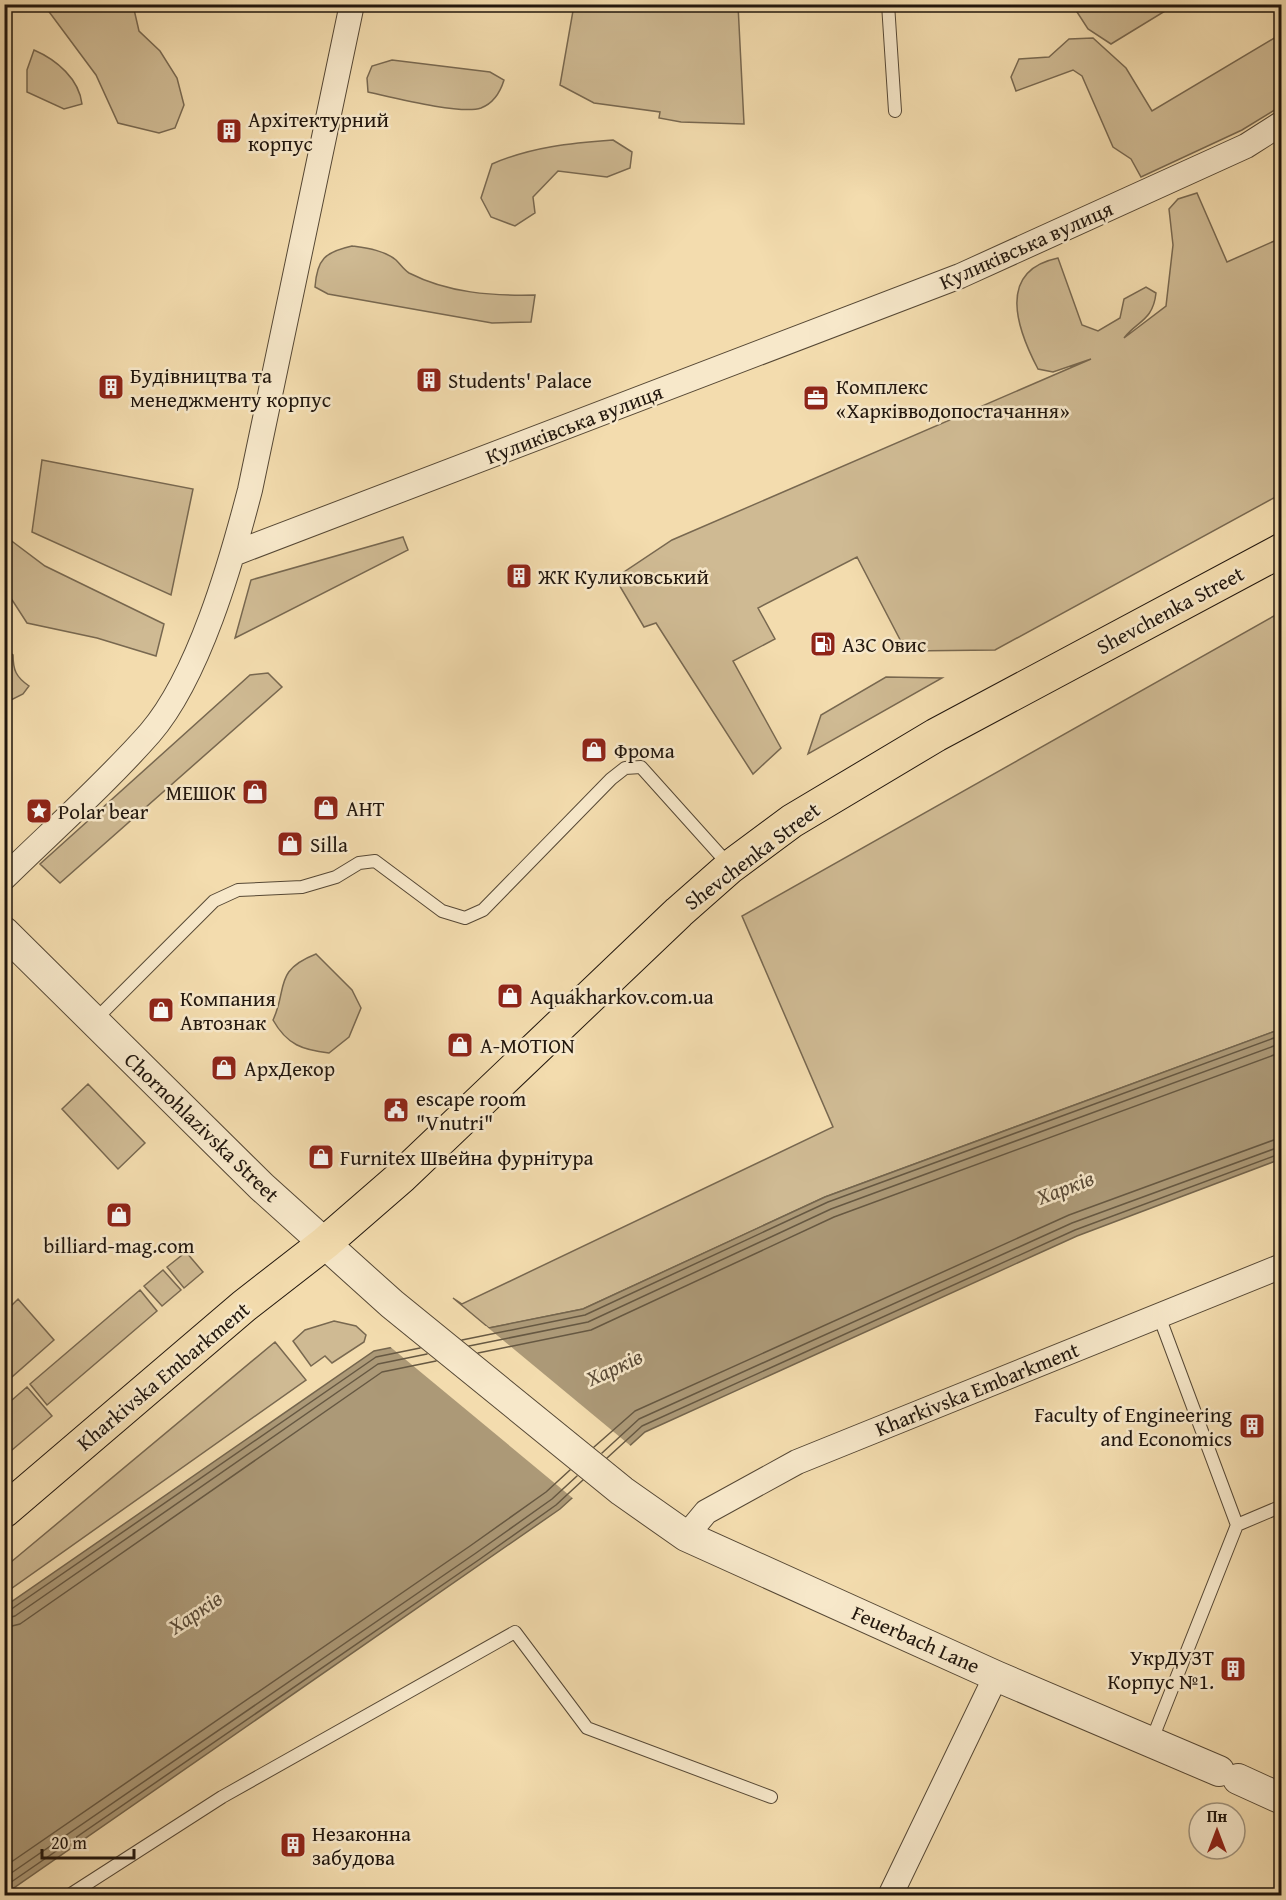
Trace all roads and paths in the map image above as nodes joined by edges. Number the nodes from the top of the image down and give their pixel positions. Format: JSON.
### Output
{"nodes":[{"id":1,"x":352,"y":4,"type":"edge"},
{"id":2,"x":888,"y":4,"type":"edge"},
{"id":3,"x":895,"y":111,"type":"dead end"},
{"id":4,"x":1281,"y":123,"type":"edge"},
{"id":5,"x":1281,"y":550,"type":"edge"},
{"id":6,"x":233,"y":554,"type":"junction"},
{"id":7,"x":730,"y":867,"type":"junction"},
{"id":8,"x":4,"y":878,"type":"edge"},
{"id":9,"x":4,"y":932,"type":"edge"},
{"id":10,"x":94,"y":1021,"type":"junction"},
{"id":11,"x":325,"y":1243,"type":"junction"},
{"id":12,"x":1281,"y":1266,"type":"edge"},
{"id":13,"x":1159,"y":1316,"type":"junction"},
{"id":14,"x":622,"y":1491,"type":"joint"},
{"id":15,"x":1281,"y":1506,"type":"edge"},
{"id":16,"x":4,"y":1511,"type":"edge"},
{"id":17,"x":1237,"y":1525,"type":"junction"},
{"id":18,"x":686,"y":1536,"type":"junction"},
{"id":19,"x":996,"y":1676,"type":"junction"},
{"id":20,"x":1150,"y":1743,"type":"junction"},
{"id":21,"x":771,"y":1797,"type":"dead end"},
{"id":22,"x":1281,"y":1799,"type":"edge"},
{"id":23,"x":68,"y":1896,"type":"edge"},
{"id":24,"x":890,"y":1896,"type":"edge"}],
"edges":[{"from":1,"to":6,"type":"street"},
{"from":2,"to":3,"type":"lane"},
{"from":4,"to":6,"type":"street","name":"Куликівська вулиця"},
{"from":5,"to":7,"type":"main road","name":"Shevchenka Street"},
{"from":6,"to":8,"type":"street"},
{"from":7,"to":10,"type":"lane"},
{"from":7,"to":11,"type":"main road","name":"Shevchenka Street"},
{"from":9,"to":10,"type":"street","name":"Chornohlazivska Street"},
{"from":10,"to":11,"type":"street","name":"Chornohlazivska Street"},
{"from":11,"to":14,"type":"street","name":"Chornohlazivska Street"},
{"from":11,"to":16,"type":"main road","name":"Kharkivska Embarkment"},
{"from":12,"to":13,"type":"street","name":"Kharkivska Embarkment"},
{"from":13,"to":17,"type":"lane"},
{"from":13,"to":18,"type":"street","name":"Kharkivska Embarkment"},
{"from":14,"to":18,"type":"street","name":"Feuerbach Lane"},
{"from":15,"to":17,"type":"lane"},
{"from":17,"to":20,"type":"lane"},
{"from":18,"to":19,"type":"street","name":"Feuerbach Lane"},
{"from":19,"to":20,"type":"street","name":"Feuerbach Lane"},
{"from":19,"to":24,"type":"street"},
{"from":20,"to":22,"type":"street","name":"Feuerbach Lane"},
{"from":21,"to":23,"type":"lane"}]}
